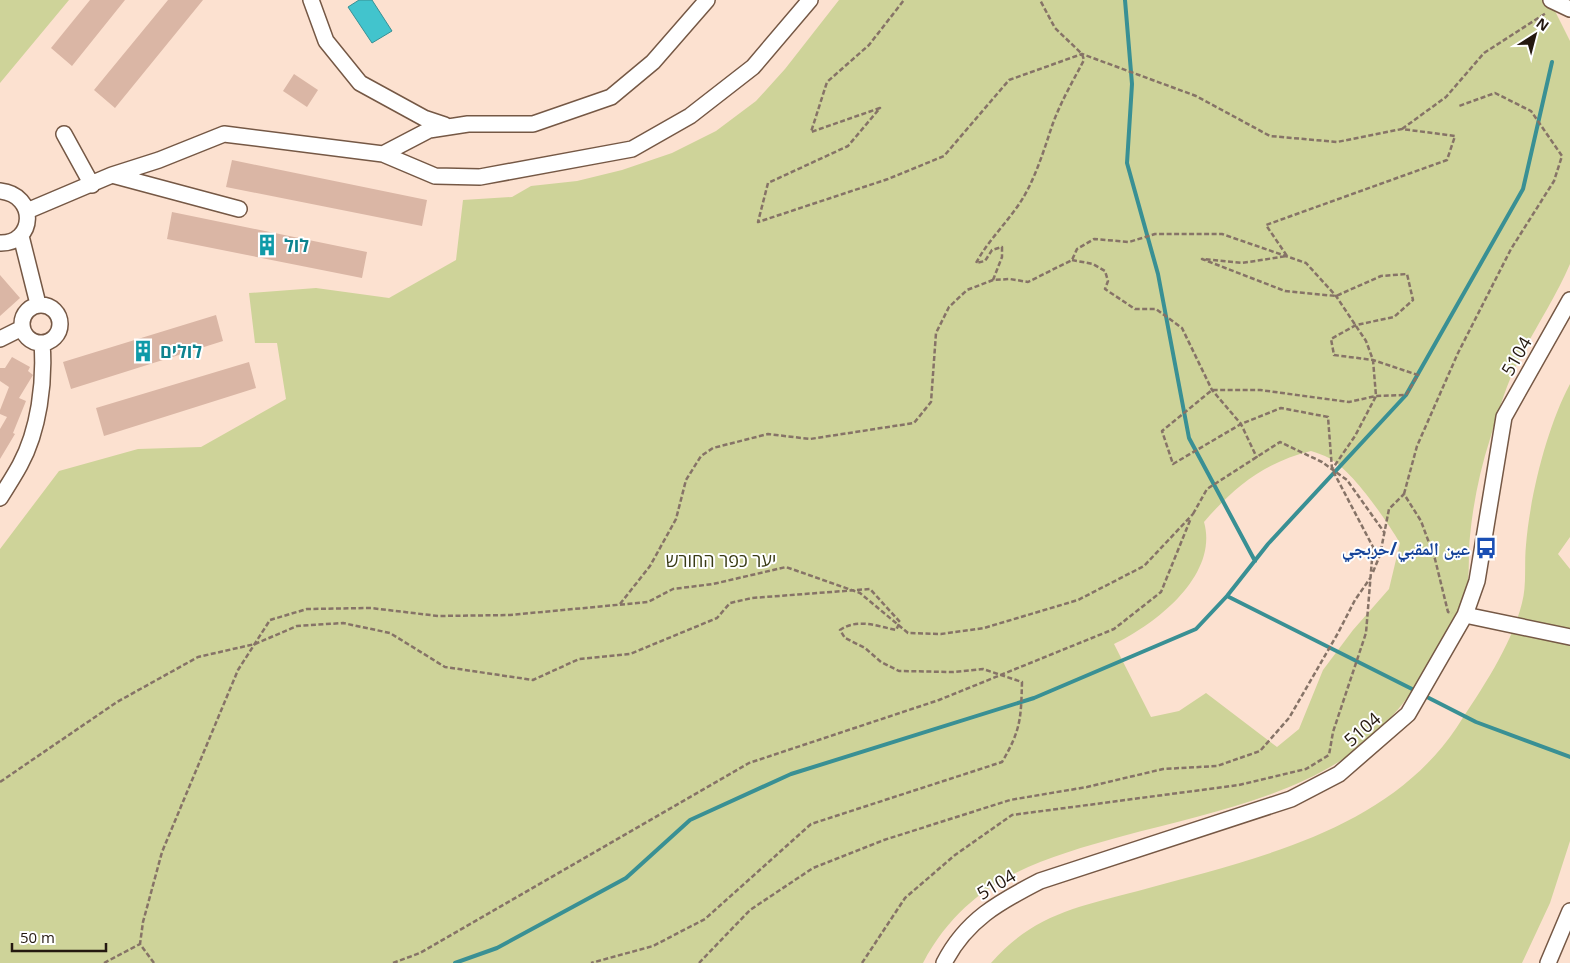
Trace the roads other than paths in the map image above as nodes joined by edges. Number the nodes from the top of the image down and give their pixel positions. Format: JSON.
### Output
{"nodes":[{"id":1,"x":311,"y":0,"type":"edge"},
{"id":2,"x":707,"y":0,"type":"edge"},
{"id":3,"x":810,"y":0,"type":"edge"},
{"id":4,"x":450,"y":127,"type":"junction"},
{"id":5,"x":64,"y":134,"type":"dead end"},
{"id":6,"x":383,"y":154,"type":"junction"},
{"id":7,"x":112,"y":175,"type":"junction"},
{"id":8,"x":92,"y":185,"type":"junction"},
{"id":9,"x":0,"y":191,"type":"edge"},
{"id":10,"x":239,"y":209,"type":"dead end"},
{"id":11,"x":27,"y":211,"type":"junction"},
{"id":12,"x":20,"y":236,"type":"junction"},
{"id":13,"x":0,"y":243,"type":"edge"},
{"id":14,"x":1570,"y":300,"type":"edge"},
{"id":15,"x":38,"y":304,"type":"junction"},
{"id":16,"x":22,"y":328,"type":"junction"},
{"id":17,"x":0,"y":339,"type":"edge"},
{"id":18,"x":42,"y":343,"type":"junction"},
{"id":19,"x":0,"y":498,"type":"edge"},
{"id":20,"x":1465,"y":615,"type":"junction"},
{"id":21,"x":1570,"y":638,"type":"edge"},
{"id":22,"x":1570,"y":911,"type":"edge"},
{"id":23,"x":944,"y":963,"type":"edge"},
{"id":24,"x":1548,"y":963,"type":"edge"}],
"edges":[{"from":1,"to":4,"type":"street"},
{"from":2,"to":4,"type":"street"},
{"from":3,"to":6,"type":"street"},
{"from":4,"to":6,"type":"street"},
{"from":5,"to":8,"type":"street"},
{"from":6,"to":7,"type":"street"},
{"from":7,"to":8,"type":"street"},
{"from":7,"to":10,"type":"street"},
{"from":8,"to":11,"type":"street"},
{"from":9,"to":11,"type":"street"},
{"from":11,"to":12,"type":"street"},
{"from":12,"to":13,"type":"street"},
{"from":12,"to":15,"type":"street"},
{"from":14,"to":20,"type":"street","name":"5104"},
{"from":15,"to":16,"type":"street"},
{"from":15,"to":18,"type":"street"},
{"from":16,"to":17,"type":"street"},
{"from":16,"to":18,"type":"street"},
{"from":18,"to":19,"type":"street"},
{"from":20,"to":21,"type":"street"},
{"from":20,"to":23,"type":"street","name":"5104"},
{"from":22,"to":24,"type":"street"}]}
